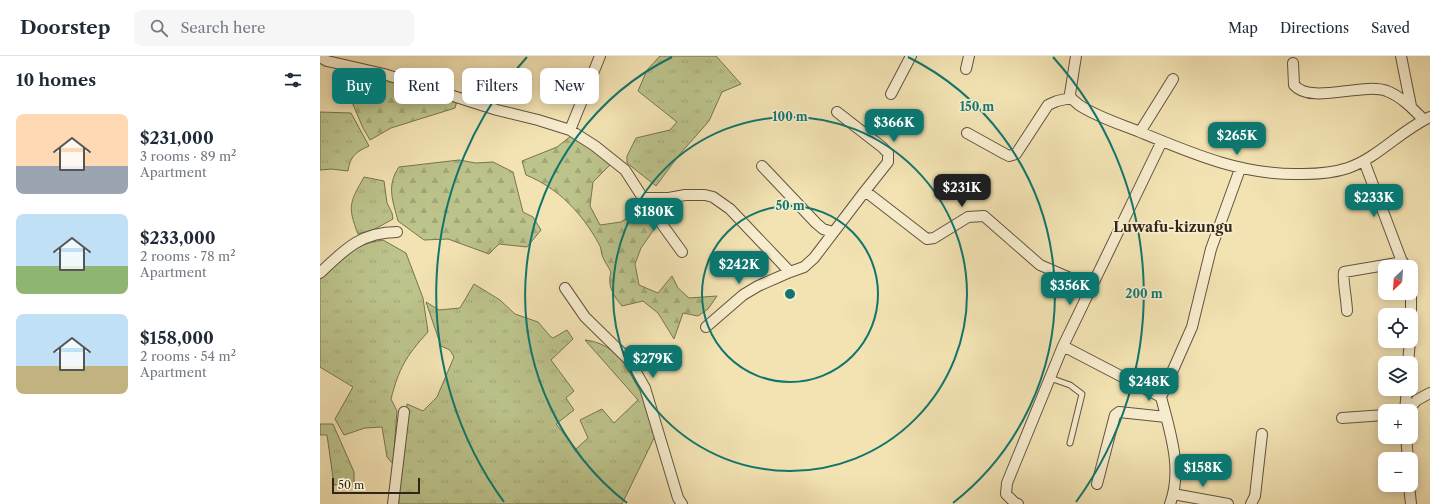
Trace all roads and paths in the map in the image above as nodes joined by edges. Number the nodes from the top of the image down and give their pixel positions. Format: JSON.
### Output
{"nodes":[{"id":1,"x":600,"y":56,"type":"edge"},
{"id":2,"x":911,"y":56,"type":"edge"},
{"id":3,"x":968,"y":56,"type":"edge"},
{"id":4,"x":1076,"y":56,"type":"edge"},
{"id":5,"x":1401,"y":56,"type":"edge"},
{"id":6,"x":320,"y":57,"type":"edge"},
{"id":7,"x":1293,"y":63,"type":"dead end"},
{"id":8,"x":966,"y":69,"type":"dead end"},
{"id":9,"x":1173,"y":79,"type":"dead end"},
{"id":10,"x":891,"y":94,"type":"dead end"},
{"id":11,"x":1071,"y":98,"type":"junction"},
{"id":12,"x":1411,"y":106,"type":"junction"},
{"id":13,"x":837,"y":112,"type":"dead end"},
{"id":14,"x":1427,"y":119,"type":"edge"},
{"id":15,"x":570,"y":130,"type":"junction"},
{"id":16,"x":1140,"y":132,"type":"junction"},
{"id":17,"x":967,"y":133,"type":"dead end"},
{"id":18,"x":1162,"y":141,"type":"junction"},
{"id":19,"x":1364,"y":161,"type":"junction"},
{"id":20,"x":762,"y":166,"type":"dead end"},
{"id":21,"x":1240,"y":169,"type":"junction"},
{"id":22,"x":865,"y":191,"type":"junction"},
{"id":23,"x":643,"y":198,"type":"junction"},
{"id":24,"x":397,"y":232,"type":"dead end"},
{"id":25,"x":833,"y":232,"type":"junction"},
{"id":26,"x":682,"y":252,"type":"dead end"},
{"id":27,"x":1401,"y":260,"type":"edge"},
{"id":28,"x":1378,"y":268,"type":"edge"},
{"id":29,"x":790,"y":272,"type":"junction"},
{"id":30,"x":320,"y":273,"type":"edge"},
{"id":31,"x":1092,"y":287,"type":"junction"},
{"id":32,"x":565,"y":288,"type":"dead end"},
{"id":33,"x":1347,"y":311,"type":"dead end"},
{"id":34,"x":706,"y":327,"type":"dead end"},
{"id":35,"x":1063,"y":346,"type":"junction"},
{"id":36,"x":1050,"y":378,"type":"junction"},
{"id":37,"x":1430,"y":394,"type":"edge"},
{"id":38,"x":1161,"y":397,"type":"junction"},
{"id":39,"x":1413,"y":404,"type":"edge"},
{"id":40,"x":404,"y":412,"type":"dead end"},
{"id":41,"x":1378,"y":415,"type":"edge"},
{"id":42,"x":1166,"y":417,"type":"junction"},
{"id":43,"x":1342,"y":418,"type":"dead end"},
{"id":44,"x":1262,"y":434,"type":"dead end"},
{"id":45,"x":1070,"y":443,"type":"dead end"},
{"id":46,"x":1097,"y":484,"type":"dead end"},
{"id":47,"x":1409,"y":492,"type":"edge"},
{"id":48,"x":1174,"y":494,"type":"junction"},
{"id":49,"x":393,"y":504,"type":"edge"},
{"id":50,"x":682,"y":504,"type":"edge"},
{"id":51,"x":1018,"y":504,"type":"edge"},
{"id":52,"x":1170,"y":504,"type":"edge"},
{"id":53,"x":1228,"y":504,"type":"edge"},
{"id":54,"x":1251,"y":504,"type":"edge"},
{"id":55,"x":1410,"y":504,"type":"edge"}],
"edges":[{"from":1,"to":15,"type":"street"},
{"from":2,"to":10,"type":"street"},
{"from":3,"to":8,"type":"street"},
{"from":4,"to":11,"type":"street"},
{"from":5,"to":12,"type":"street"},
{"from":6,"to":15,"type":"street"},
{"from":7,"to":12,"type":"street"},
{"from":9,"to":16,"type":"street"},
{"from":11,"to":16,"type":"street"},
{"from":11,"to":17,"type":"street"},
{"from":12,"to":14,"type":"street"},
{"from":13,"to":22,"type":"street"},
{"from":14,"to":19,"type":"street"},
{"from":15,"to":23,"type":"street"},
{"from":16,"to":18,"type":"street"},
{"from":18,"to":21,"type":"street"},
{"from":18,"to":31,"type":"street"},
{"from":19,"to":21,"type":"street"},
{"from":19,"to":27,"type":"street"},
{"from":20,"to":25,"type":"street"},
{"from":21,"to":38,"type":"street"},
{"from":22,"to":25,"type":"street"},
{"from":22,"to":31,"type":"street"},
{"from":23,"to":26,"type":"street"},
{"from":23,"to":29,"type":"street"},
{"from":24,"to":30,"type":"street"},
{"from":25,"to":29,"type":"street"},
{"from":28,"to":33,"type":"street"},
{"from":29,"to":34,"type":"street"},
{"from":31,"to":35,"type":"street"},
{"from":32,"to":50,"type":"street"},
{"from":35,"to":36,"type":"street"},
{"from":35,"to":38,"type":"street"},
{"from":36,"to":45,"type":"lane"},
{"from":36,"to":51,"type":"street"},
{"from":37,"to":39,"type":"street"},
{"from":38,"to":42,"type":"street"},
{"from":40,"to":49,"type":"street"},
{"from":41,"to":43,"type":"street"},
{"from":42,"to":46,"type":"street"},
{"from":42,"to":48,"type":"street"},
{"from":44,"to":54,"type":"street"},
{"from":47,"to":55,"type":"street"},
{"from":48,"to":52,"type":"street"},
{"from":48,"to":53,"type":"street"}]}
